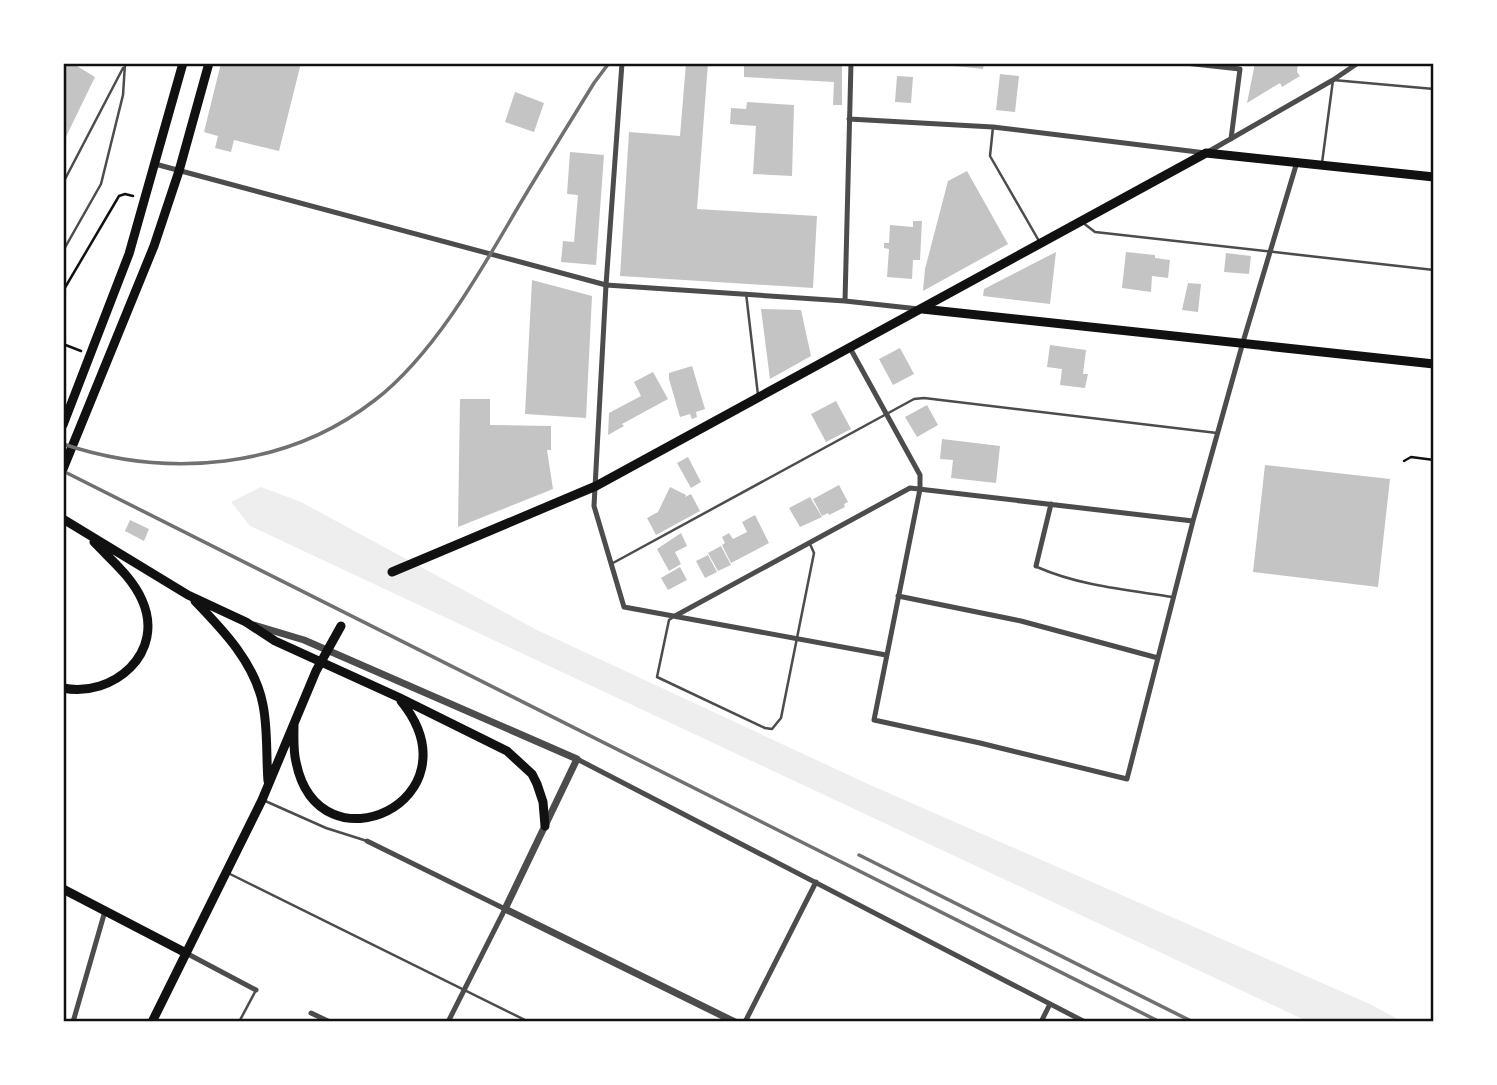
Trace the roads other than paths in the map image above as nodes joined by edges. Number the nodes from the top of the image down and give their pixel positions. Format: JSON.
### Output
{"nodes":[{"id":1,"x":183,"y":63,"type":"edge"},
{"id":2,"x":209,"y":63,"type":"edge"},
{"id":3,"x":623,"y":63,"type":"edge"},
{"id":4,"x":851,"y":63,"type":"edge"},
{"id":5,"x":1185,"y":63,"type":"edge"},
{"id":6,"x":1357,"y":63,"type":"edge"},
{"id":7,"x":125,"y":64,"type":"edge"},
{"id":8,"x":1333,"y":80,"type":"junction"},
{"id":9,"x":1434,"y":89,"type":"edge"},
{"id":10,"x":849,"y":119,"type":"junction"},
{"id":11,"x":993,"y":127,"type":"junction"},
{"id":12,"x":1231,"y":139,"type":"junction"},
{"id":13,"x":1206,"y":153,"type":"junction"},
{"id":14,"x":1297,"y":161,"type":"junction"},
{"id":15,"x":155,"y":164,"type":"junction"},
{"id":16,"x":1322,"y":164,"type":"junction"},
{"id":17,"x":179,"y":171,"type":"junction"},
{"id":18,"x":1434,"y":177,"type":"edge"},
{"id":19,"x":63,"y":183,"type":"edge"},
{"id":20,"x":1081,"y":221,"type":"junction"},
{"id":21,"x":1040,"y":244,"type":"junction"},
{"id":22,"x":63,"y":251,"type":"edge"},
{"id":23,"x":1270,"y":252,"type":"junction"},
{"id":24,"x":1434,"y":270,"type":"edge"},
{"id":25,"x":606,"y":285,"type":"junction"},
{"id":26,"x":746,"y":293,"type":"junction"},
{"id":27,"x":845,"y":301,"type":"junction"},
{"id":28,"x":920,"y":309,"type":"junction"},
{"id":29,"x":1243,"y":342,"type":"junction"},
{"id":30,"x":850,"y":348,"type":"junction"},
{"id":31,"x":1434,"y":364,"type":"edge"},
{"id":32,"x":759,"y":398,"type":"junction"},
{"id":33,"x":887,"y":415,"type":"junction"},
{"id":34,"x":63,"y":425,"type":"edge"},
{"id":35,"x":1217,"y":433,"type":"junction"},
{"id":36,"x":63,"y":469,"type":"edge"},
{"id":37,"x":596,"y":486,"type":"junction"},
{"id":38,"x":920,"y":489,"type":"junction"},
{"id":39,"x":1051,"y":504,"type":"junction"},
{"id":40,"x":63,"y":519,"type":"edge"},
{"id":41,"x":1193,"y":521,"type":"junction"},
{"id":42,"x":85,"y":533,"type":"junction"},
{"id":43,"x":809,"y":542,"type":"junction"},
{"id":44,"x":611,"y":565,"type":"junction"},
{"id":45,"x":1036,"y":566,"type":"joint"},
{"id":46,"x":392,"y":572,"type":"dead end"},
{"id":47,"x":188,"y":595,"type":"junction"},
{"id":48,"x":898,"y":596,"type":"junction"},
{"id":49,"x":1174,"y":597,"type":"junction"},
{"id":50,"x":675,"y":616,"type":"junction"},
{"id":51,"x":246,"y":622,"type":"junction"},
{"id":52,"x":341,"y":626,"type":"dead end"},
{"id":53,"x":797,"y":639,"type":"junction"},
{"id":54,"x":886,"y":656,"type":"junction"},
{"id":55,"x":1158,"y":657,"type":"junction"},
{"id":56,"x":63,"y":688,"type":"edge"},
{"id":57,"x":398,"y":697,"type":"junction"},
{"id":58,"x":294,"y":719,"type":"junction"},
{"id":59,"x":577,"y":760,"type":"junction"},
{"id":60,"x":268,"y":785,"type":"junction"},
{"id":61,"x":262,"y":800,"type":"junction"},
{"id":62,"x":545,"y":826,"type":"junction"},
{"id":63,"x":368,"y":841,"type":"joint"},
{"id":64,"x":226,"y":872,"type":"junction"},
{"id":65,"x":816,"y":882,"type":"junction"},
{"id":66,"x":63,"y":890,"type":"edge"},
{"id":67,"x":505,"y":909,"type":"junction"},
{"id":68,"x":105,"y":911,"type":"junction"},
{"id":69,"x":186,"y":953,"type":"junction"},
{"id":70,"x":256,"y":990,"type":"joint"},
{"id":71,"x":464,"y":990,"type":"junction"},
{"id":72,"x":1050,"y":1004,"type":"junction"},
{"id":73,"x":311,"y":1013,"type":"dead end"},
{"id":74,"x":74,"y":1022,"type":"edge"},
{"id":75,"x":152,"y":1022,"type":"edge"},
{"id":76,"x":239,"y":1022,"type":"edge"},
{"id":77,"x":330,"y":1022,"type":"edge"},
{"id":78,"x":447,"y":1022,"type":"edge"},
{"id":79,"x":529,"y":1022,"type":"edge"},
{"id":80,"x":735,"y":1022,"type":"edge"},
{"id":81,"x":745,"y":1022,"type":"edge"},
{"id":82,"x":1041,"y":1022,"type":"edge"},
{"id":83,"x":1085,"y":1022,"type":"edge"}],
"edges":[{"from":1,"to":15,"type":"main road"},
{"from":2,"to":17,"type":"main road"},
{"from":3,"to":25,"type":"street"},
{"from":4,"to":10,"type":"street"},
{"from":5,"to":12,"type":"street"},
{"from":6,"to":8,"type":"street"},
{"from":7,"to":19,"type":"lane"},
{"from":7,"to":22,"type":"lane"},
{"from":8,"to":9,"type":"lane"},
{"from":8,"to":12,"type":"street"},
{"from":8,"to":16,"type":"lane"},
{"from":10,"to":11,"type":"street"},
{"from":10,"to":27,"type":"street"},
{"from":11,"to":13,"type":"street"},
{"from":11,"to":21,"type":"lane"},
{"from":12,"to":13,"type":"street"},
{"from":13,"to":14,"type":"main road"},
{"from":13,"to":20,"type":"main road"},
{"from":14,"to":16,"type":"main road"},
{"from":14,"to":23,"type":"street"},
{"from":15,"to":17,"type":"street"},
{"from":15,"to":34,"type":"main road"},
{"from":16,"to":18,"type":"main road"},
{"from":17,"to":25,"type":"street"},
{"from":17,"to":36,"type":"main road"},
{"from":20,"to":21,"type":"main road"},
{"from":20,"to":23,"type":"lane"},
{"from":21,"to":28,"type":"main road"},
{"from":23,"to":24,"type":"lane"},
{"from":23,"to":29,"type":"street"},
{"from":25,"to":26,"type":"street"},
{"from":25,"to":37,"type":"street"},
{"from":26,"to":27,"type":"street"},
{"from":26,"to":32,"type":"lane"},
{"from":27,"to":28,"type":"street"},
{"from":28,"to":29,"type":"main road"},
{"from":28,"to":30,"type":"main road"},
{"from":29,"to":31,"type":"main road"},
{"from":29,"to":35,"type":"street"},
{"from":30,"to":32,"type":"main road"},
{"from":30,"to":33,"type":"street"},
{"from":32,"to":37,"type":"main road"},
{"from":33,"to":35,"type":"lane"},
{"from":33,"to":38,"type":"street"},
{"from":33,"to":44,"type":"lane"},
{"from":35,"to":41,"type":"street"},
{"from":37,"to":44,"type":"street"},
{"from":37,"to":46,"type":"main road"},
{"from":38,"to":39,"type":"street"},
{"from":38,"to":43,"type":"street"},
{"from":38,"to":48,"type":"street"},
{"from":39,"to":41,"type":"street"},
{"from":39,"to":45,"type":"street"},
{"from":40,"to":42,"type":"main road"},
{"from":41,"to":49,"type":"street"},
{"from":42,"to":47,"type":"main road"},
{"from":42,"to":56,"type":"main road"},
{"from":43,"to":50,"type":"street"},
{"from":43,"to":53,"type":"lane"},
{"from":44,"to":50,"type":"street"},
{"from":45,"to":49,"type":"lane"},
{"from":47,"to":51,"type":"main road"},
{"from":47,"to":60,"type":"main road"},
{"from":48,"to":54,"type":"street"},
{"from":48,"to":55,"type":"street"},
{"from":49,"to":55,"type":"street"},
{"from":50,"to":53,"type":"street"},
{"from":50,"to":53,"type":"lane"},
{"from":51,"to":57,"type":"main road"},
{"from":51,"to":59,"type":"street"},
{"from":52,"to":58,"type":"main road"},
{"from":53,"to":54,"type":"street"},
{"from":54,"to":55,"type":"street"},
{"from":57,"to":58,"type":"main road"},
{"from":57,"to":62,"type":"main road"},
{"from":58,"to":60,"type":"main road"},
{"from":59,"to":62,"type":"street"},
{"from":59,"to":65,"type":"street"},
{"from":60,"to":61,"type":"main road"},
{"from":61,"to":63,"type":"lane"},
{"from":61,"to":64,"type":"main road"},
{"from":62,"to":67,"type":"street"},
{"from":63,"to":67,"type":"street"},
{"from":64,"to":69,"type":"main road"},
{"from":64,"to":71,"type":"lane"},
{"from":65,"to":72,"type":"street"},
{"from":65,"to":81,"type":"street"},
{"from":66,"to":68,"type":"main road"},
{"from":67,"to":71,"type":"street"},
{"from":67,"to":80,"type":"street"},
{"from":68,"to":69,"type":"main road"},
{"from":68,"to":74,"type":"street"},
{"from":69,"to":70,"type":"street"},
{"from":69,"to":75,"type":"main road"},
{"from":70,"to":76,"type":"lane"},
{"from":71,"to":78,"type":"street"},
{"from":71,"to":79,"type":"lane"},
{"from":72,"to":82,"type":"street"},
{"from":72,"to":83,"type":"street"},
{"from":73,"to":77,"type":"street"}]}
